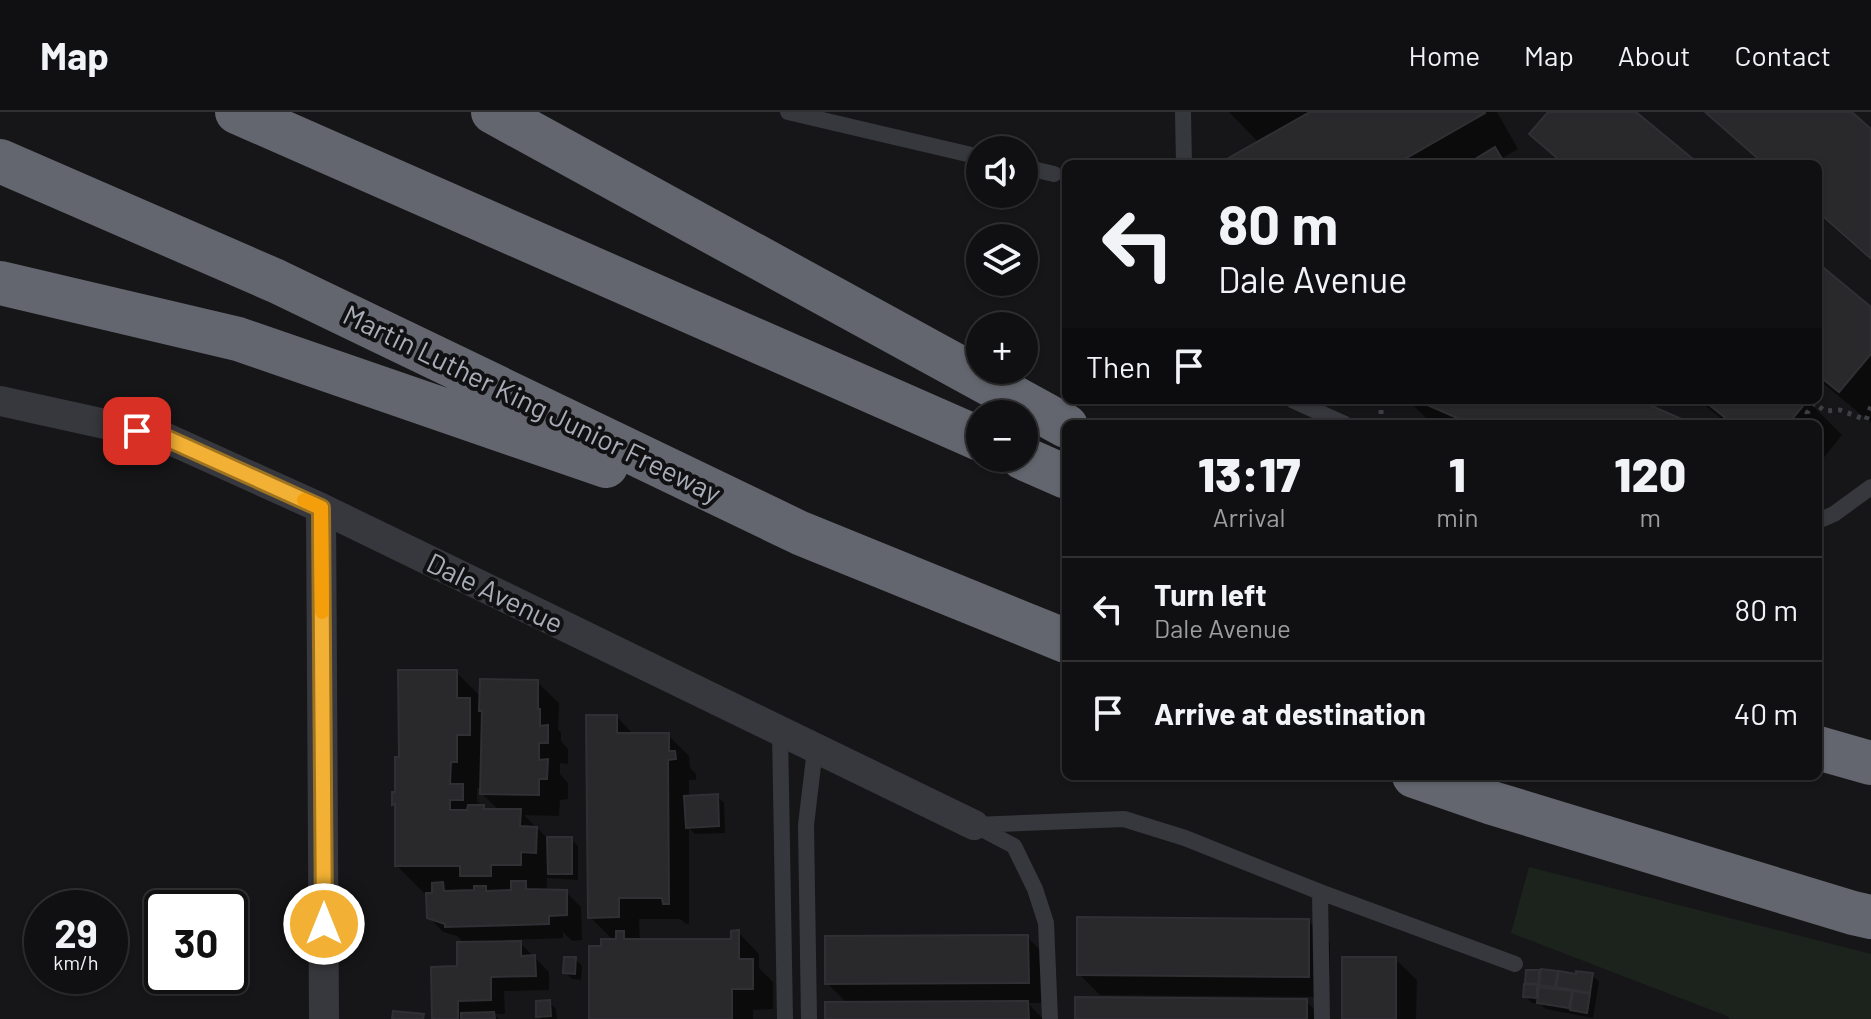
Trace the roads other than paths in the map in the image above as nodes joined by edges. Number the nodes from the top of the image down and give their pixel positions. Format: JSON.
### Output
{"nodes":[{"id":1,"x":237,"y":112,"type":"edge"},
{"id":2,"x":493,"y":112,"type":"edge"},
{"id":3,"x":788,"y":112,"type":"edge"},
{"id":4,"x":1183,"y":112,"type":"edge"},
{"id":5,"x":966,"y":154,"type":"edge"},
{"id":6,"x":1184,"y":160,"type":"edge"},
{"id":7,"x":0,"y":161,"type":"edge"},
{"id":8,"x":1038,"y":170,"type":"edge"},
{"id":9,"x":1054,"y":174,"type":"dead end"},
{"id":10,"x":0,"y":283,"type":"edge"},
{"id":11,"x":0,"y":401,"type":"edge"},
{"id":12,"x":1301,"y":404,"type":"edge"},
{"id":13,"x":1336,"y":420,"type":"edge"},
{"id":14,"x":1062,"y":424,"type":"edge"},
{"id":15,"x":966,"y":433,"type":"edge"},
{"id":16,"x":1038,"y":465,"type":"edge"},
{"id":17,"x":1062,"y":475,"type":"edge"},
{"id":18,"x":1871,"y":487,"type":"edge"},
{"id":19,"x":321,"y":508,"type":"junction"},
{"id":20,"x":1822,"y":519,"type":"edge"},
{"id":21,"x":800,"y":533,"type":"junction"},
{"id":22,"x":1062,"y":639,"type":"edge"},
{"id":23,"x":780,"y":732,"type":"junction"},
{"id":24,"x":815,"y":749,"type":"junction"},
{"id":25,"x":1822,"y":749,"type":"edge"},
{"id":26,"x":1871,"y":763,"type":"edge"},
{"id":27,"x":1426,"y":780,"type":"edge"},
{"id":28,"x":974,"y":825,"type":"junction"},
{"id":29,"x":1320,"y":892,"type":"junction"},
{"id":30,"x":1871,"y":917,"type":"edge"},
{"id":31,"x":1515,"y":964,"type":"dead end"},
{"id":32,"x":324,"y":1019,"type":"edge"},
{"id":33,"x":785,"y":1019,"type":"edge"},
{"id":34,"x":809,"y":1019,"type":"edge"},
{"id":35,"x":1050,"y":1019,"type":"edge"},
{"id":36,"x":1322,"y":1019,"type":"edge"}],
"edges":[{"from":1,"to":15,"type":"highway"},
{"from":2,"to":14,"type":"highway"},
{"from":3,"to":5,"type":"lane"},
{"from":4,"to":6,"type":"lane"},
{"from":7,"to":21,"type":"highway","name":"Martin Luther King Junior Freeway"},
{"from":8,"to":9,"type":"lane"},
{"from":10,"to":21,"type":"highway"},
{"from":11,"to":19,"type":"street","name":"Dale Avenue"},
{"from":12,"to":13,"type":"lane"},
{"from":16,"to":17,"type":"highway"},
{"from":18,"to":20,"type":"lane"},
{"from":19,"to":23,"type":"street","name":"Dale Avenue"},
{"from":19,"to":32,"type":"street"},
{"from":21,"to":22,"type":"highway","name":"Martin Luther King Junior Freeway"},
{"from":23,"to":24,"type":"street","name":"Dale Avenue"},
{"from":23,"to":33,"type":"lane"},
{"from":24,"to":28,"type":"street","name":"Dale Avenue"},
{"from":24,"to":34,"type":"lane"},
{"from":25,"to":26,"type":"highway"},
{"from":27,"to":30,"type":"highway"},
{"from":28,"to":29,"type":"lane"},
{"from":28,"to":35,"type":"lane"},
{"from":29,"to":31,"type":"lane"},
{"from":29,"to":36,"type":"lane"}]}
